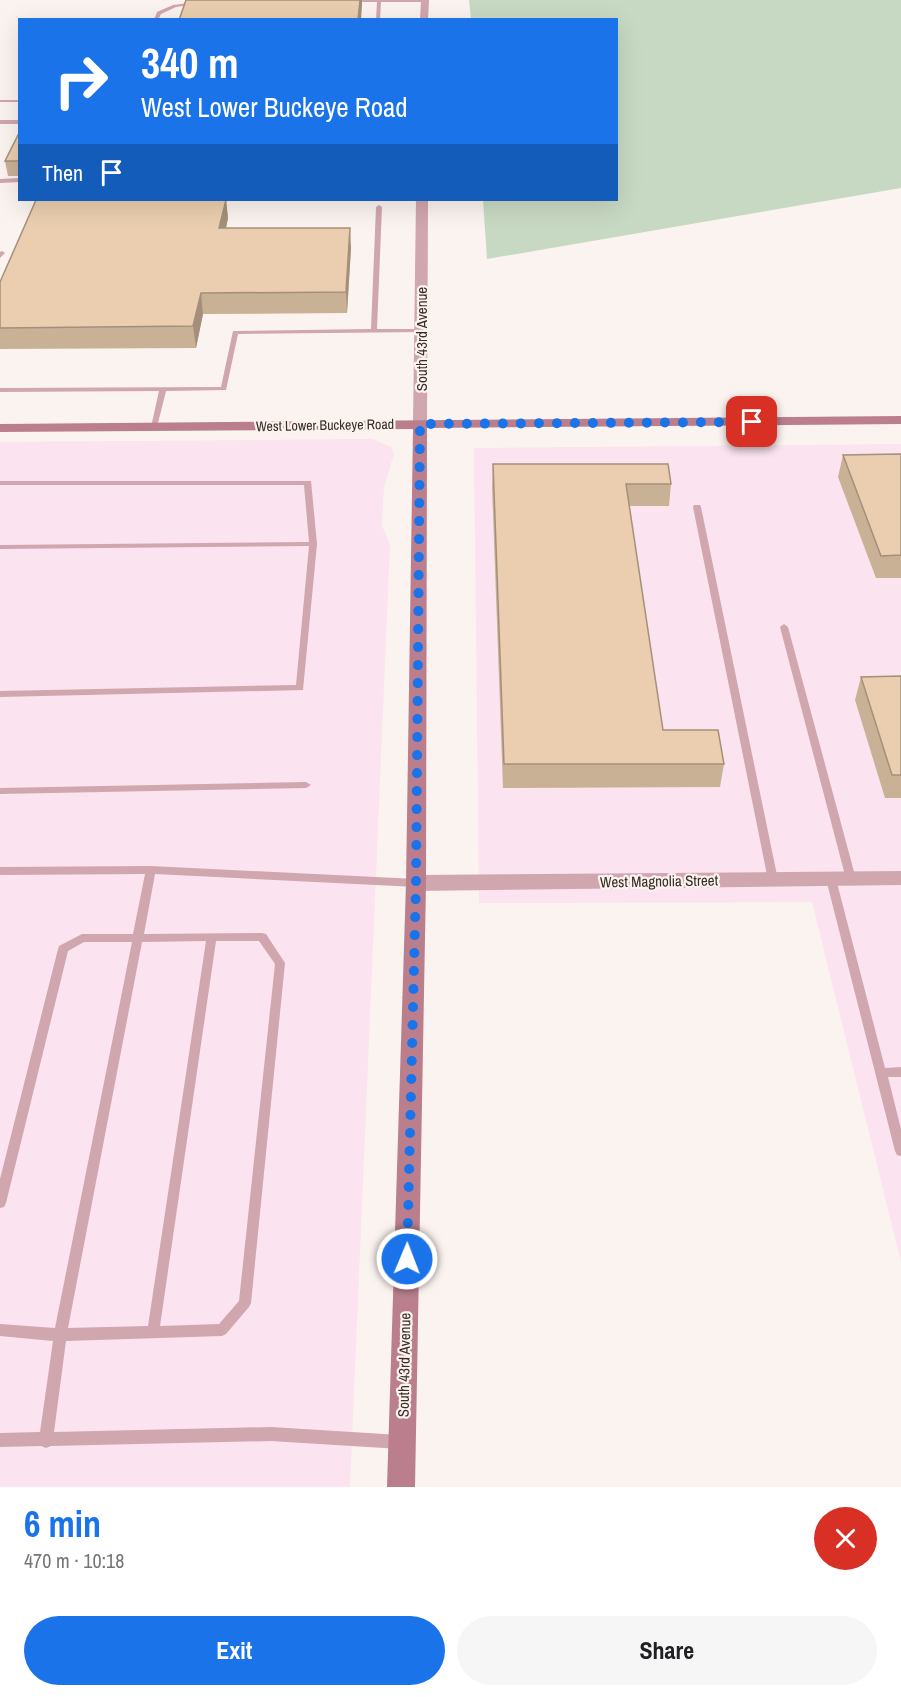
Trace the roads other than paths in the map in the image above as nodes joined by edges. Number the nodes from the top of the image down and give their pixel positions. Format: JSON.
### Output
{"nodes":[{"id":1,"x":425,"y":0,"type":"edge"},
{"id":2,"x":341,"y":1,"type":"edge"},
{"id":3,"x":379,"y":1,"type":"edge"},
{"id":4,"x":199,"y":2,"type":"edge"},
{"id":5,"x":157,"y":18,"type":"edge"},
{"id":6,"x":378,"y":18,"type":"edge"},
{"id":7,"x":424,"y":18,"type":"edge"},
{"id":8,"x":0,"y":101,"type":"edge"},
{"id":9,"x":18,"y":101,"type":"edge"},
{"id":10,"x":0,"y":122,"type":"edge"},
{"id":11,"x":18,"y":122,"type":"edge"},
{"id":12,"x":18,"y":180,"type":"edge"},
{"id":13,"x":0,"y":181,"type":"edge"},
{"id":14,"x":422,"y":201,"type":"edge"},
{"id":15,"x":379,"y":207,"type":"dead end"},
{"id":16,"x":374,"y":331,"type":"junction"},
{"id":17,"x":421,"y":331,"type":"junction"},
{"id":18,"x":163,"y":389,"type":"junction"},
{"id":19,"x":0,"y":390,"type":"edge"},
{"id":20,"x":901,"y":420,"type":"edge"},
{"id":21,"x":420,"y":424,"type":"junction"},
{"id":22,"x":154,"y":427,"type":"junction"},
{"id":23,"x":0,"y":428,"type":"edge"},
{"id":24,"x":0,"y":483,"type":"edge"},
{"id":25,"x":697,"y":507,"type":"dead end"},
{"id":26,"x":313,"y":544,"type":"junction"},
{"id":27,"x":0,"y":548,"type":"edge"},
{"id":28,"x":784,"y":627,"type":"dead end"},
{"id":29,"x":0,"y":694,"type":"edge"},
{"id":30,"x":306,"y":785,"type":"dead end"},
{"id":31,"x":0,"y":791,"type":"edge"},
{"id":32,"x":151,"y":870,"type":"junction"},
{"id":33,"x":0,"y":871,"type":"edge"},
{"id":34,"x":901,"y":878,"type":"edge"},
{"id":35,"x":831,"y":879,"type":"junction"},
{"id":36,"x":851,"y":879,"type":"junction"},
{"id":37,"x":773,"y":880,"type":"junction"},
{"id":38,"x":416,"y":883,"type":"junction"},
{"id":39,"x":212,"y":937,"type":"junction"},
{"id":40,"x":136,"y":938,"type":"junction"},
{"id":41,"x":901,"y":1072,"type":"edge"},
{"id":42,"x":881,"y":1073,"type":"junction"},
{"id":43,"x":901,"y":1152,"type":"edge"},
{"id":44,"x":0,"y":1203,"type":"edge"},
{"id":45,"x":0,"y":1330,"type":"edge"},
{"id":46,"x":153,"y":1332,"type":"junction"},
{"id":47,"x":60,"y":1335,"type":"junction"},
{"id":48,"x":0,"y":1440,"type":"edge"},
{"id":49,"x":46,"y":1441,"type":"junction"},
{"id":50,"x":402,"y":1442,"type":"junction"},
{"id":51,"x":401,"y":1487,"type":"edge"}],
"edges":[{"from":1,"to":3,"type":"lane"},
{"from":1,"to":7,"type":"street"},
{"from":2,"to":3,"type":"lane"},
{"from":3,"to":6,"type":"lane"},
{"from":4,"to":5,"type":"lane"},
{"from":8,"to":9,"type":"lane"},
{"from":10,"to":11,"type":"lane"},
{"from":12,"to":13,"type":"lane"},
{"from":14,"to":17,"type":"street","name":"South 43rd Avenue"},
{"from":15,"to":16,"type":"lane"},
{"from":16,"to":17,"type":"lane"},
{"from":16,"to":18,"type":"lane"},
{"from":17,"to":21,"type":"street","name":"South 43rd Avenue"},
{"from":18,"to":19,"type":"lane"},
{"from":18,"to":22,"type":"lane"},
{"from":20,"to":21,"type":"main road","name":"West Lower Buckeye Road"},
{"from":21,"to":22,"type":"main road","name":"West Lower Buckeye Road"},
{"from":21,"to":38,"type":"main road","name":"South 43rd Avenue"},
{"from":22,"to":23,"type":"main road","name":"West Lower Buckeye Road"},
{"from":24,"to":26,"type":"lane"},
{"from":25,"to":37,"type":"lane"},
{"from":26,"to":27,"type":"lane"},
{"from":26,"to":29,"type":"lane"},
{"from":28,"to":36,"type":"lane"},
{"from":30,"to":31,"type":"lane"},
{"from":32,"to":33,"type":"lane"},
{"from":32,"to":38,"type":"lane"},
{"from":32,"to":40,"type":"lane"},
{"from":34,"to":36,"type":"street","name":"West Magnolia Street"},
{"from":35,"to":36,"type":"street","name":"West Magnolia Street"},
{"from":35,"to":37,"type":"street","name":"West Magnolia Street"},
{"from":35,"to":42,"type":"lane"},
{"from":37,"to":38,"type":"street","name":"West Magnolia Street"},
{"from":38,"to":50,"type":"main road","name":"South 43rd Avenue"},
{"from":39,"to":40,"type":"lane"},
{"from":39,"to":46,"type":"lane"},
{"from":39,"to":46,"type":"lane"},
{"from":40,"to":44,"type":"lane"},
{"from":40,"to":47,"type":"lane"},
{"from":41,"to":42,"type":"lane"},
{"from":42,"to":43,"type":"lane"},
{"from":45,"to":47,"type":"lane"},
{"from":46,"to":47,"type":"lane"},
{"from":47,"to":49,"type":"lane"},
{"from":48,"to":49,"type":"lane"},
{"from":49,"to":50,"type":"lane"},
{"from":50,"to":51,"type":"main road","name":"South 43rd Avenue"}]}
